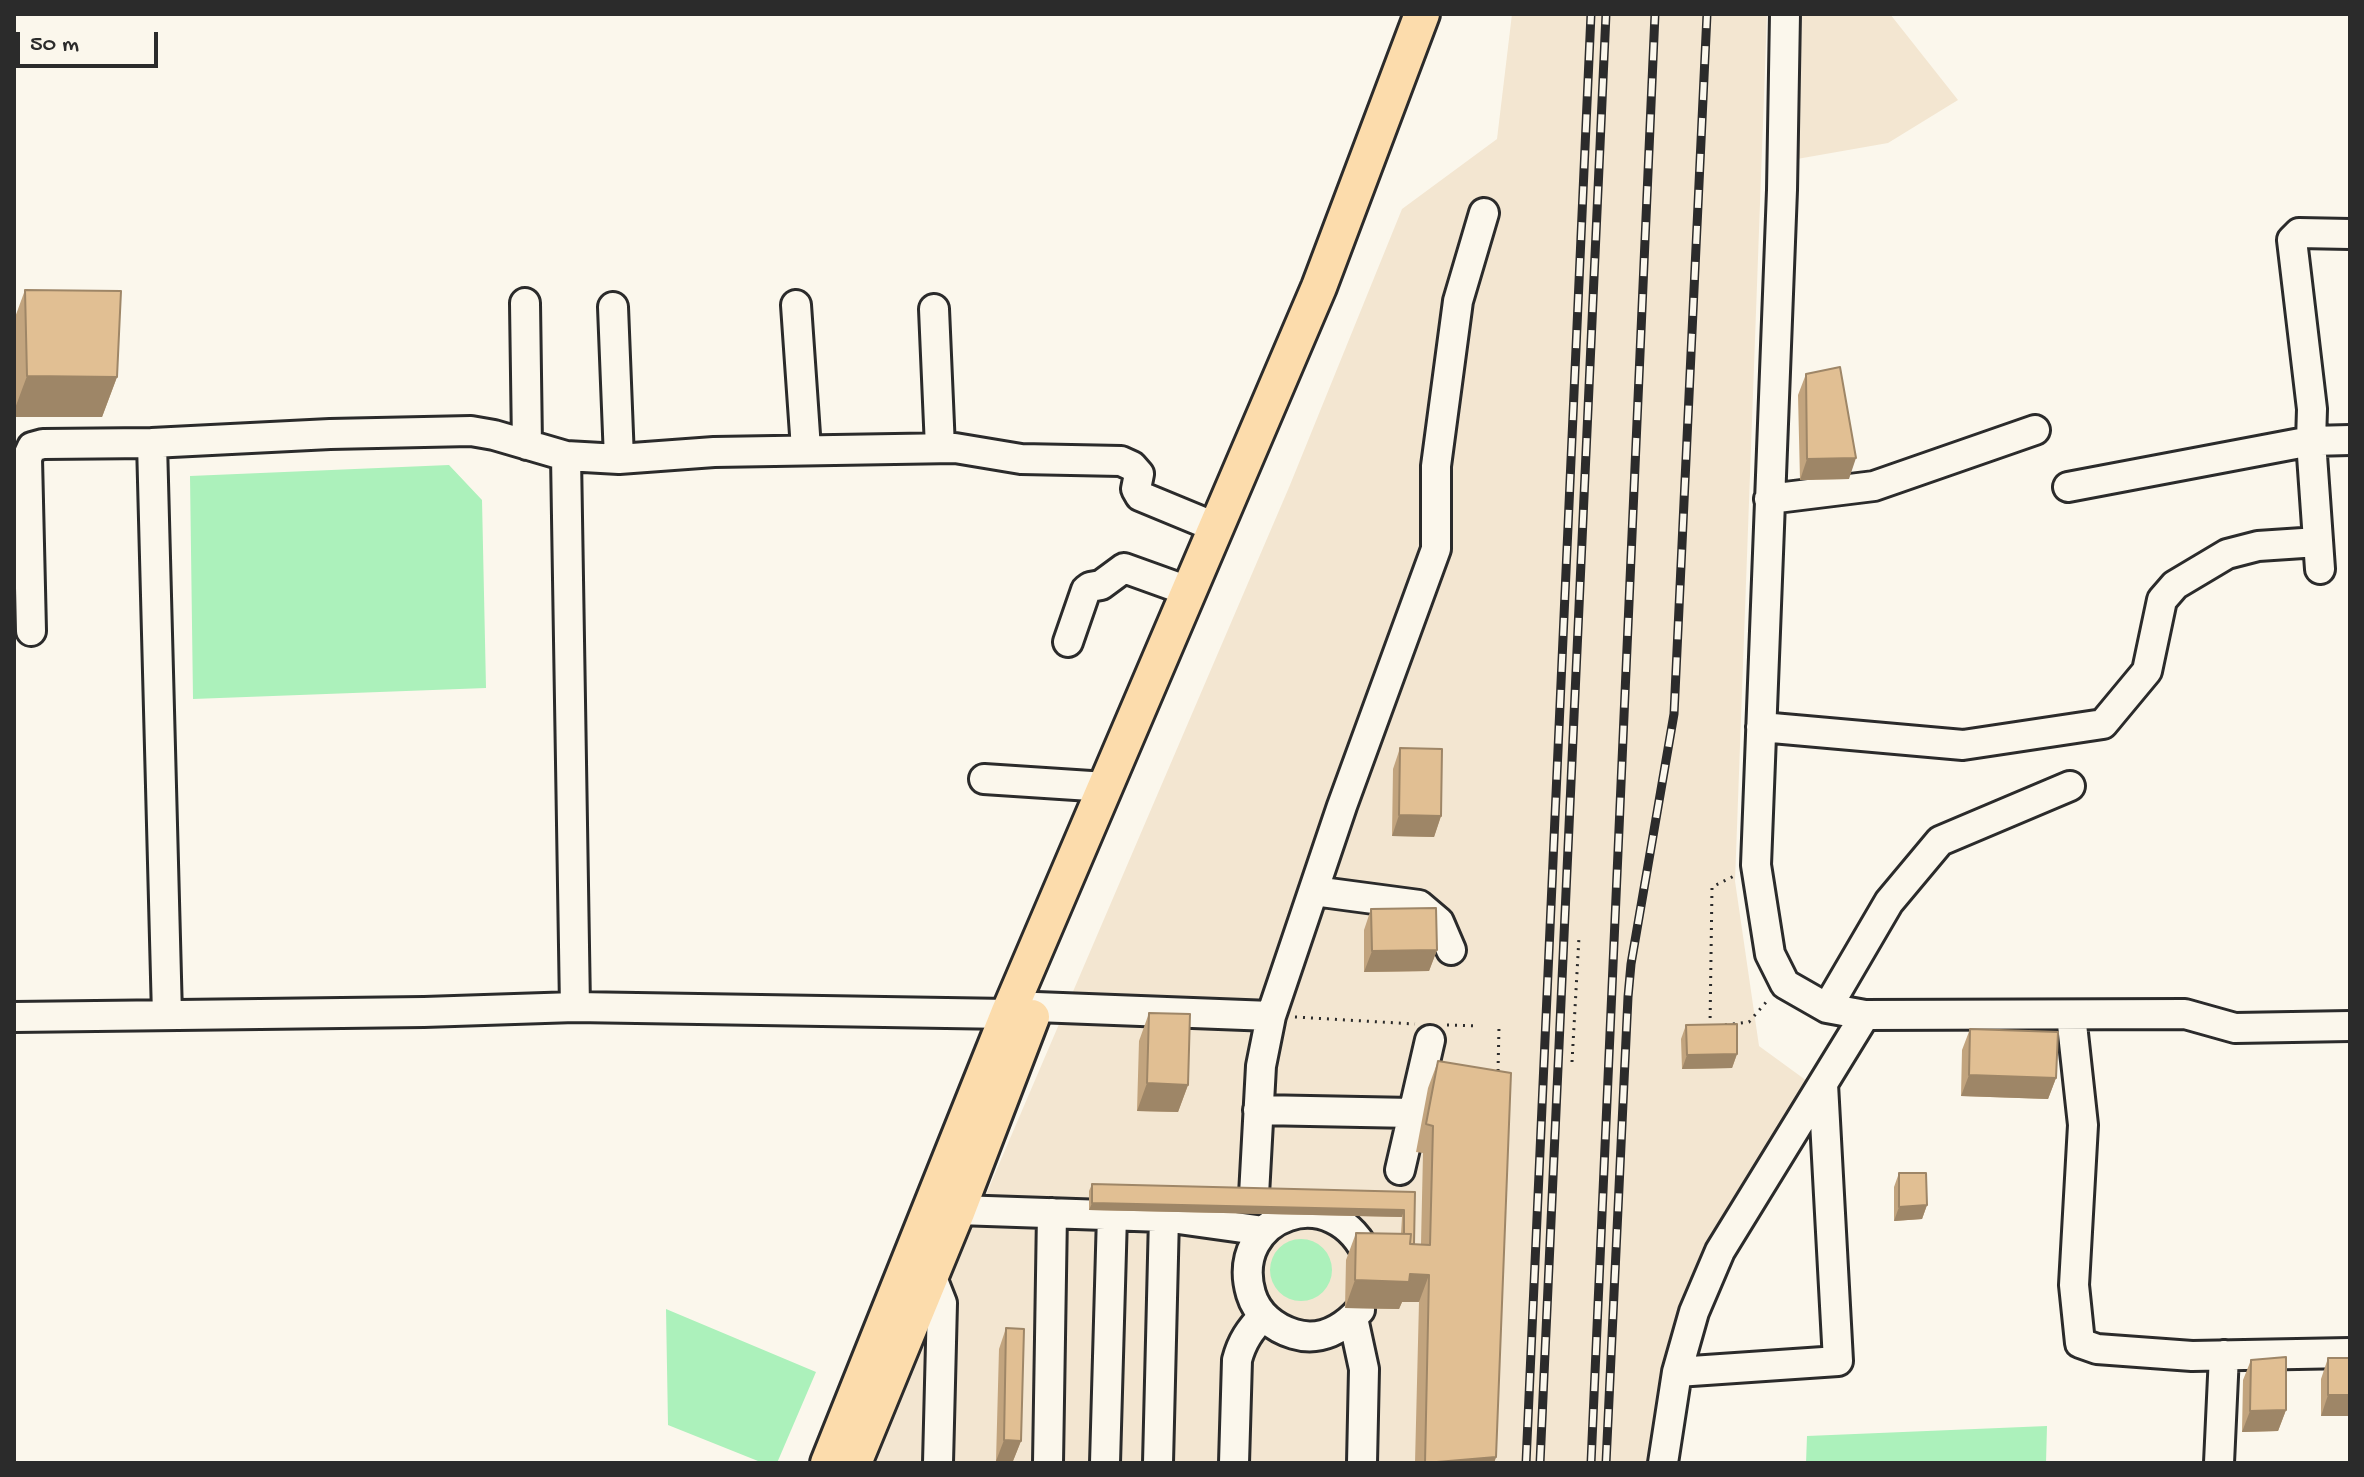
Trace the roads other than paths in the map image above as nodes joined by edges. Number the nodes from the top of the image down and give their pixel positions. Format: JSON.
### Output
{"nodes":[{"id":1,"x":1422,"y":14,"type":"edge"},
{"id":2,"x":1444,"y":14,"type":"edge"},
{"id":3,"x":1785,"y":14,"type":"edge"},
{"id":4,"x":1484,"y":213,"type":"dead end"},
{"id":5,"x":2350,"y":234,"type":"edge"},
{"id":6,"x":525,"y":303,"type":"dead end"},
{"id":7,"x":796,"y":305,"type":"dead end"},
{"id":8,"x":613,"y":307,"type":"dead end"},
{"id":9,"x":934,"y":309,"type":"dead end"},
{"id":10,"x":2035,"y":430,"type":"dead end"},
{"id":11,"x":2350,"y":440,"type":"edge"},
{"id":12,"x":2311,"y":441,"type":"junction"},
{"id":13,"x":152,"y":443,"type":"junction"},
{"id":14,"x":527,"y":445,"type":"junction"},
{"id":15,"x":940,"y":448,"type":"junction"},
{"id":16,"x":806,"y":449,"type":"junction"},
{"id":17,"x":566,"y":456,"type":"junction"},
{"id":18,"x":619,"y":459,"type":"junction"},
{"id":19,"x":2068,"y":487,"type":"dead end"},
{"id":20,"x":1769,"y":499,"type":"junction"},
{"id":21,"x":1215,"y":527,"type":"junction"},
{"id":22,"x":1188,"y":591,"type":"junction"},
{"id":23,"x":31,"y":631,"type":"dead end"},
{"id":24,"x":1068,"y":642,"type":"dead end"},
{"id":25,"x":1761,"y":727,"type":"junction"},
{"id":26,"x":984,"y":779,"type":"dead end"},
{"id":27,"x":2070,"y":786,"type":"dead end"},
{"id":28,"x":1106,"y":787,"type":"junction"},
{"id":29,"x":1314,"y":891,"type":"junction"},
{"id":30,"x":1060,"y":922,"type":"junction"},
{"id":31,"x":1451,"y":950,"type":"dead end"},
{"id":32,"x":575,"y":1007,"type":"junction"},
{"id":33,"x":1827,"y":1008,"type":"junction"},
{"id":34,"x":1022,"y":1010,"type":"junction"},
{"id":35,"x":167,"y":1015,"type":"junction"},
{"id":36,"x":1865,"y":1015,"type":"junction"},
{"id":37,"x":2071,"y":1015,"type":"junction"},
{"id":38,"x":1271,"y":1016,"type":"junction"},
{"id":39,"x":14,"y":1017,"type":"edge"},
{"id":40,"x":2350,"y":1026,"type":"edge"},
{"id":41,"x":1430,"y":1040,"type":"dead end"},
{"id":42,"x":1823,"y":1084,"type":"junction"},
{"id":43,"x":1258,"y":1110,"type":"junction"},
{"id":44,"x":1413,"y":1113,"type":"junction"},
{"id":45,"x":1400,"y":1170,"type":"dead end"},
{"id":46,"x":946,"y":1206,"type":"junction"},
{"id":47,"x":1052,"y":1213,"type":"junction"},
{"id":48,"x":1257,"y":1213,"type":"junction"},
{"id":49,"x":1112,"y":1215,"type":"junction"},
{"id":50,"x":1164,"y":1217,"type":"junction"},
{"id":51,"x":1369,"y":1259,"type":"edge"},
{"id":52,"x":931,"y":1275,"type":"junction"},
{"id":53,"x":1263,"y":1316,"type":"junction"},
{"id":54,"x":2350,"y":1353,"type":"edge"},
{"id":55,"x":2224,"y":1355,"type":"junction"},
{"id":56,"x":1677,"y":1372,"type":"junction"},
{"id":57,"x":828,"y":1463,"type":"edge"},
{"id":58,"x":854,"y":1463,"type":"edge"},
{"id":59,"x":938,"y":1463,"type":"edge"},
{"id":60,"x":1048,"y":1463,"type":"edge"},
{"id":61,"x":1105,"y":1463,"type":"edge"},
{"id":62,"x":1158,"y":1463,"type":"edge"},
{"id":63,"x":1234,"y":1463,"type":"edge"},
{"id":64,"x":1362,"y":1463,"type":"edge"},
{"id":65,"x":1663,"y":1463,"type":"edge"},
{"id":66,"x":2219,"y":1463,"type":"edge"}],
"edges":[{"from":1,"to":21,"type":"main road"},
{"from":2,"to":30,"type":"main road"},
{"from":3,"to":20,"type":"street"},
{"from":4,"to":29,"type":"street"},
{"from":5,"to":12,"type":"street"},
{"from":6,"to":14,"type":"street"},
{"from":7,"to":16,"type":"street"},
{"from":8,"to":18,"type":"street"},
{"from":9,"to":15,"type":"street"},
{"from":10,"to":20,"type":"street"},
{"from":11,"to":12,"type":"street"},
{"from":12,"to":19,"type":"street"},
{"from":12,"to":25,"type":"street"},
{"from":13,"to":14,"type":"street"},
{"from":13,"to":23,"type":"street"},
{"from":13,"to":35,"type":"street"},
{"from":14,"to":17,"type":"street"},
{"from":15,"to":16,"type":"street"},
{"from":15,"to":21,"type":"street"},
{"from":16,"to":18,"type":"street"},
{"from":17,"to":18,"type":"street"},
{"from":17,"to":32,"type":"street"},
{"from":20,"to":25,"type":"street"},
{"from":21,"to":22,"type":"main road"},
{"from":22,"to":24,"type":"street"},
{"from":22,"to":28,"type":"main road"},
{"from":25,"to":33,"type":"street"},
{"from":26,"to":28,"type":"street"},
{"from":27,"to":33,"type":"street"},
{"from":28,"to":30,"type":"main road"},
{"from":29,"to":31,"type":"street"},
{"from":29,"to":38,"type":"street"},
{"from":30,"to":34,"type":"main road"},
{"from":32,"to":34,"type":"street"},
{"from":32,"to":35,"type":"street"},
{"from":33,"to":36,"type":"street"},
{"from":34,"to":38,"type":"street"},
{"from":34,"to":46,"type":"main road"},
{"from":35,"to":39,"type":"street"},
{"from":36,"to":37,"type":"street"},
{"from":36,"to":42,"type":"street"},
{"from":37,"to":40,"type":"street"},
{"from":37,"to":55,"type":"street"},
{"from":38,"to":43,"type":"street"},
{"from":41,"to":44,"type":"street"},
{"from":42,"to":56,"type":"street"},
{"from":42,"to":56,"type":"street"},
{"from":43,"to":44,"type":"street"},
{"from":43,"to":48,"type":"street"},
{"from":44,"to":45,"type":"street"},
{"from":46,"to":47,"type":"street"},
{"from":46,"to":52,"type":"main road"},
{"from":46,"to":57,"type":"main road"},
{"from":47,"to":49,"type":"street"},
{"from":47,"to":60,"type":"street"},
{"from":48,"to":50,"type":"street"},
{"from":48,"to":51,"type":"street"},
{"from":48,"to":53,"type":"street"},
{"from":49,"to":50,"type":"street"},
{"from":49,"to":61,"type":"street"},
{"from":50,"to":62,"type":"street"},
{"from":52,"to":58,"type":"main road"},
{"from":52,"to":59,"type":"street"},
{"from":53,"to":63,"type":"street"},
{"from":53,"to":64,"type":"street"},
{"from":54,"to":55,"type":"street"},
{"from":55,"to":66,"type":"street"},
{"from":56,"to":65,"type":"street"}]}
